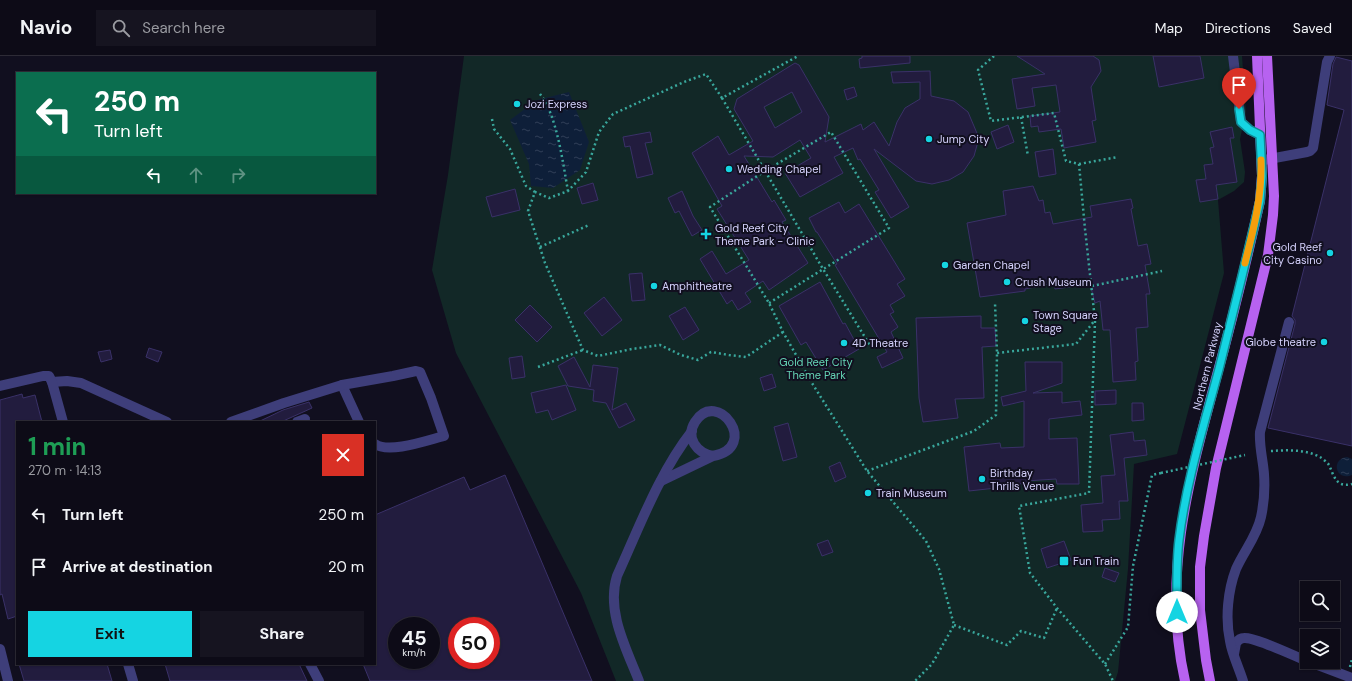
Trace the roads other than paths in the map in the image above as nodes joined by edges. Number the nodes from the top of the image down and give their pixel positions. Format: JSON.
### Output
{"nodes":[{"id":1,"x":1234,"y":56,"type":"edge"},
{"id":2,"x":1258,"y":56,"type":"edge"},
{"id":3,"x":1267,"y":56,"type":"edge"},
{"id":4,"x":1330,"y":56,"type":"edge"},
{"id":5,"x":1260,"y":135,"type":"junction"},
{"id":6,"x":1273,"y":159,"type":"junction"},
{"id":7,"x":1261,"y":160,"type":"junction"},
{"id":8,"x":1289,"y":322,"type":"dead end"},
{"id":9,"x":51,"y":380,"type":"junction"},
{"id":10,"x":342,"y":385,"type":"junction"},
{"id":11,"x":0,"y":386,"type":"edge"},
{"id":12,"x":63,"y":421,"type":"edge"},
{"id":13,"x":165,"y":421,"type":"edge"},
{"id":14,"x":234,"y":421,"type":"edge"},
{"id":15,"x":359,"y":421,"type":"edge"},
{"id":16,"x":692,"y":432,"type":"junction"},
{"id":17,"x":376,"y":445,"type":"edge"},
{"id":18,"x":713,"y":456,"type":"junction"},
{"id":19,"x":661,"y":481,"type":"junction"},
{"id":20,"x":1264,"y":491,"type":"junction"},
{"id":21,"x":1270,"y":505,"type":"dead end"},
{"id":22,"x":0,"y":649,"type":"edge"},
{"id":23,"x":1235,"y":656,"type":"junction"},
{"id":24,"x":1300,"y":658,"type":"edge"},
{"id":25,"x":128,"y":665,"type":"edge"},
{"id":26,"x":311,"y":665,"type":"edge"},
{"id":27,"x":1328,"y":669,"type":"edge"},
{"id":28,"x":1352,"y":678,"type":"edge"},
{"id":29,"x":8,"y":681,"type":"edge"},
{"id":30,"x":133,"y":681,"type":"edge"},
{"id":31,"x":319,"y":681,"type":"edge"},
{"id":32,"x":639,"y":681,"type":"edge"},
{"id":33,"x":1185,"y":681,"type":"edge"},
{"id":34,"x":1210,"y":681,"type":"edge"},
{"id":35,"x":1243,"y":681,"type":"edge"}],
"edges":[{"from":1,"to":5,"type":"street"},
{"from":2,"to":5,"type":"main road","name":"Northern Parkway"},
{"from":3,"to":6,"type":"main road"},
{"from":4,"to":6,"type":"street"},
{"from":5,"to":7,"type":"main road","name":"Northern Parkway"},
{"from":6,"to":7,"type":"street"},
{"from":6,"to":34,"type":"main road"},
{"from":7,"to":33,"type":"main road","name":"Northern Parkway"},
{"from":8,"to":20,"type":"street"},
{"from":9,"to":11,"type":"street"},
{"from":9,"to":12,"type":"street"},
{"from":9,"to":13,"type":"street"},
{"from":10,"to":14,"type":"street"},
{"from":10,"to":15,"type":"street"},
{"from":10,"to":17,"type":"street"},
{"from":16,"to":18,"type":"street"},
{"from":16,"to":18,"type":"street"},
{"from":16,"to":19,"type":"street"},
{"from":18,"to":19,"type":"street"},
{"from":19,"to":32,"type":"street"},
{"from":20,"to":21,"type":"street"},
{"from":20,"to":23,"type":"street"},
{"from":22,"to":29,"type":"street"},
{"from":23,"to":24,"type":"street"},
{"from":23,"to":35,"type":"street"},
{"from":25,"to":30,"type":"street"},
{"from":26,"to":31,"type":"street"},
{"from":27,"to":28,"type":"street"}]}
